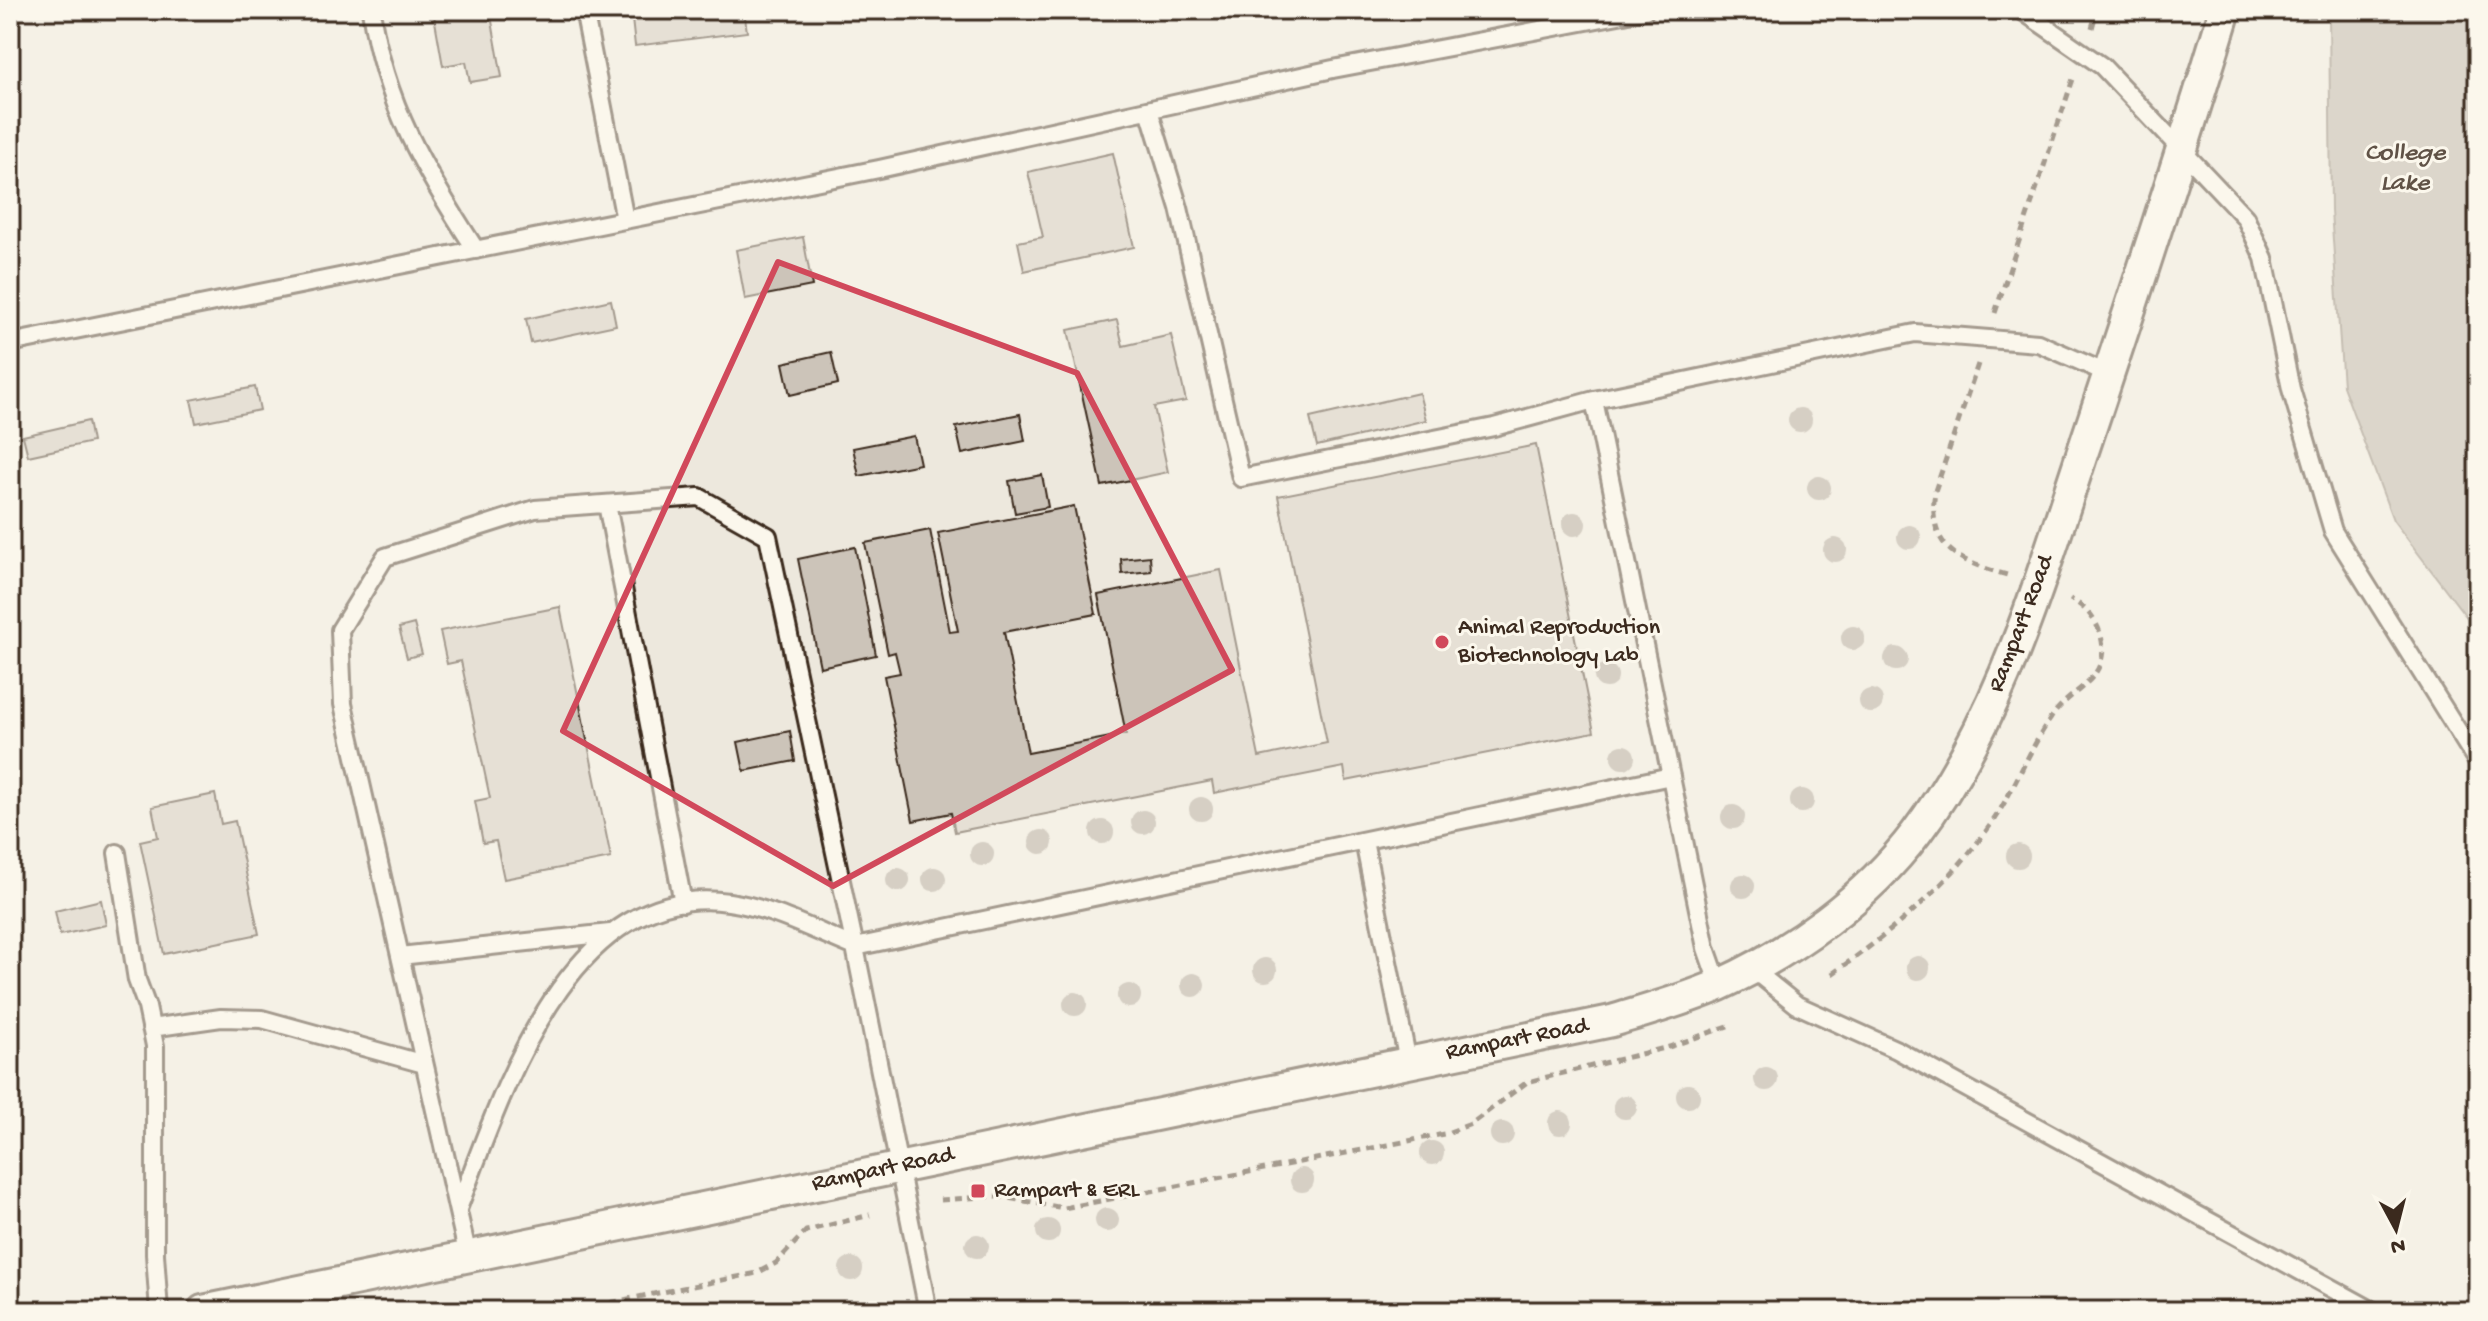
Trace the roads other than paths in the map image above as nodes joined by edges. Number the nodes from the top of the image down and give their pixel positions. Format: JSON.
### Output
{"nodes":[{"id":1,"x":371,"y":10,"type":"edge"},
{"id":2,"x":584,"y":10,"type":"edge"},
{"id":3,"x":1645,"y":10,"type":"edge"},
{"id":4,"x":2021,"y":10,"type":"edge"},
{"id":5,"x":2225,"y":10,"type":"edge"},
{"id":6,"x":1149,"y":110,"type":"junction"},
{"id":7,"x":2182,"y":153,"type":"junction"},
{"id":8,"x":625,"y":220,"type":"junction"},
{"id":9,"x":476,"y":250,"type":"junction"},
{"id":10,"x":10,"y":343,"type":"edge"},
{"id":11,"x":2109,"y":374,"type":"junction"},
{"id":12,"x":1594,"y":400,"type":"junction"},
{"id":13,"x":607,"y":504,"type":"junction"},
{"id":14,"x":2478,"y":763,"type":"edge"},
{"id":15,"x":1671,"y":776,"type":"junction"},
{"id":16,"x":1364,"y":841,"type":"junction"},
{"id":17,"x":117,"y":853,"type":"dead end"},
{"id":18,"x":683,"y":903,"type":"junction"},
{"id":19,"x":610,"y":933,"type":"junction"},
{"id":20,"x":855,"y":947,"type":"junction"},
{"id":21,"x":400,"y":956,"type":"junction"},
{"id":22,"x":1751,"y":968,"type":"junction"},
{"id":23,"x":1719,"y":985,"type":"junction"},
{"id":24,"x":151,"y":1028,"type":"junction"},
{"id":25,"x":1408,"y":1062,"type":"junction"},
{"id":26,"x":424,"y":1064,"type":"junction"},
{"id":27,"x":897,"y":1166,"type":"junction"},
{"id":28,"x":458,"y":1210,"type":"junction"},
{"id":29,"x":468,"y":1256,"type":"junction"},
{"id":30,"x":159,"y":1311,"type":"edge"},
{"id":31,"x":203,"y":1311,"type":"edge"},
{"id":32,"x":928,"y":1311,"type":"edge"},
{"id":33,"x":2373,"y":1311,"type":"edge"}],
"edges":[{"from":1,"to":9,"type":"lane"},
{"from":2,"to":8,"type":"lane"},
{"from":3,"to":6,"type":"lane"},
{"from":4,"to":7,"type":"lane"},
{"from":5,"to":7,"type":"street","name":"Rampart Road"},
{"from":6,"to":8,"type":"lane"},
{"from":6,"to":12,"type":"lane"},
{"from":7,"to":11,"type":"street","name":"Rampart Road"},
{"from":7,"to":14,"type":"lane"},
{"from":8,"to":9,"type":"lane"},
{"from":9,"to":10,"type":"lane"},
{"from":11,"to":12,"type":"lane"},
{"from":11,"to":22,"type":"street","name":"Rampart Road"},
{"from":12,"to":15,"type":"lane"},
{"from":13,"to":18,"type":"lane"},
{"from":13,"to":20,"type":"lane"},
{"from":13,"to":21,"type":"lane"},
{"from":15,"to":16,"type":"lane"},
{"from":15,"to":23,"type":"lane"},
{"from":16,"to":20,"type":"lane"},
{"from":16,"to":25,"type":"lane"},
{"from":17,"to":24,"type":"lane"},
{"from":18,"to":19,"type":"lane"},
{"from":18,"to":20,"type":"lane"},
{"from":19,"to":21,"type":"lane"},
{"from":19,"to":28,"type":"lane"},
{"from":20,"to":27,"type":"lane"},
{"from":21,"to":26,"type":"lane"},
{"from":22,"to":23,"type":"street","name":"Rampart Road"},
{"from":22,"to":33,"type":"lane"},
{"from":23,"to":25,"type":"street","name":"Rampart Road"},
{"from":24,"to":26,"type":"lane"},
{"from":24,"to":30,"type":"lane"},
{"from":25,"to":27,"type":"street","name":"Rampart Road"},
{"from":26,"to":28,"type":"lane"},
{"from":27,"to":29,"type":"street","name":"Rampart Road"},
{"from":27,"to":32,"type":"lane"},
{"from":28,"to":29,"type":"lane"},
{"from":29,"to":31,"type":"street","name":"Rampart Road"}]}
